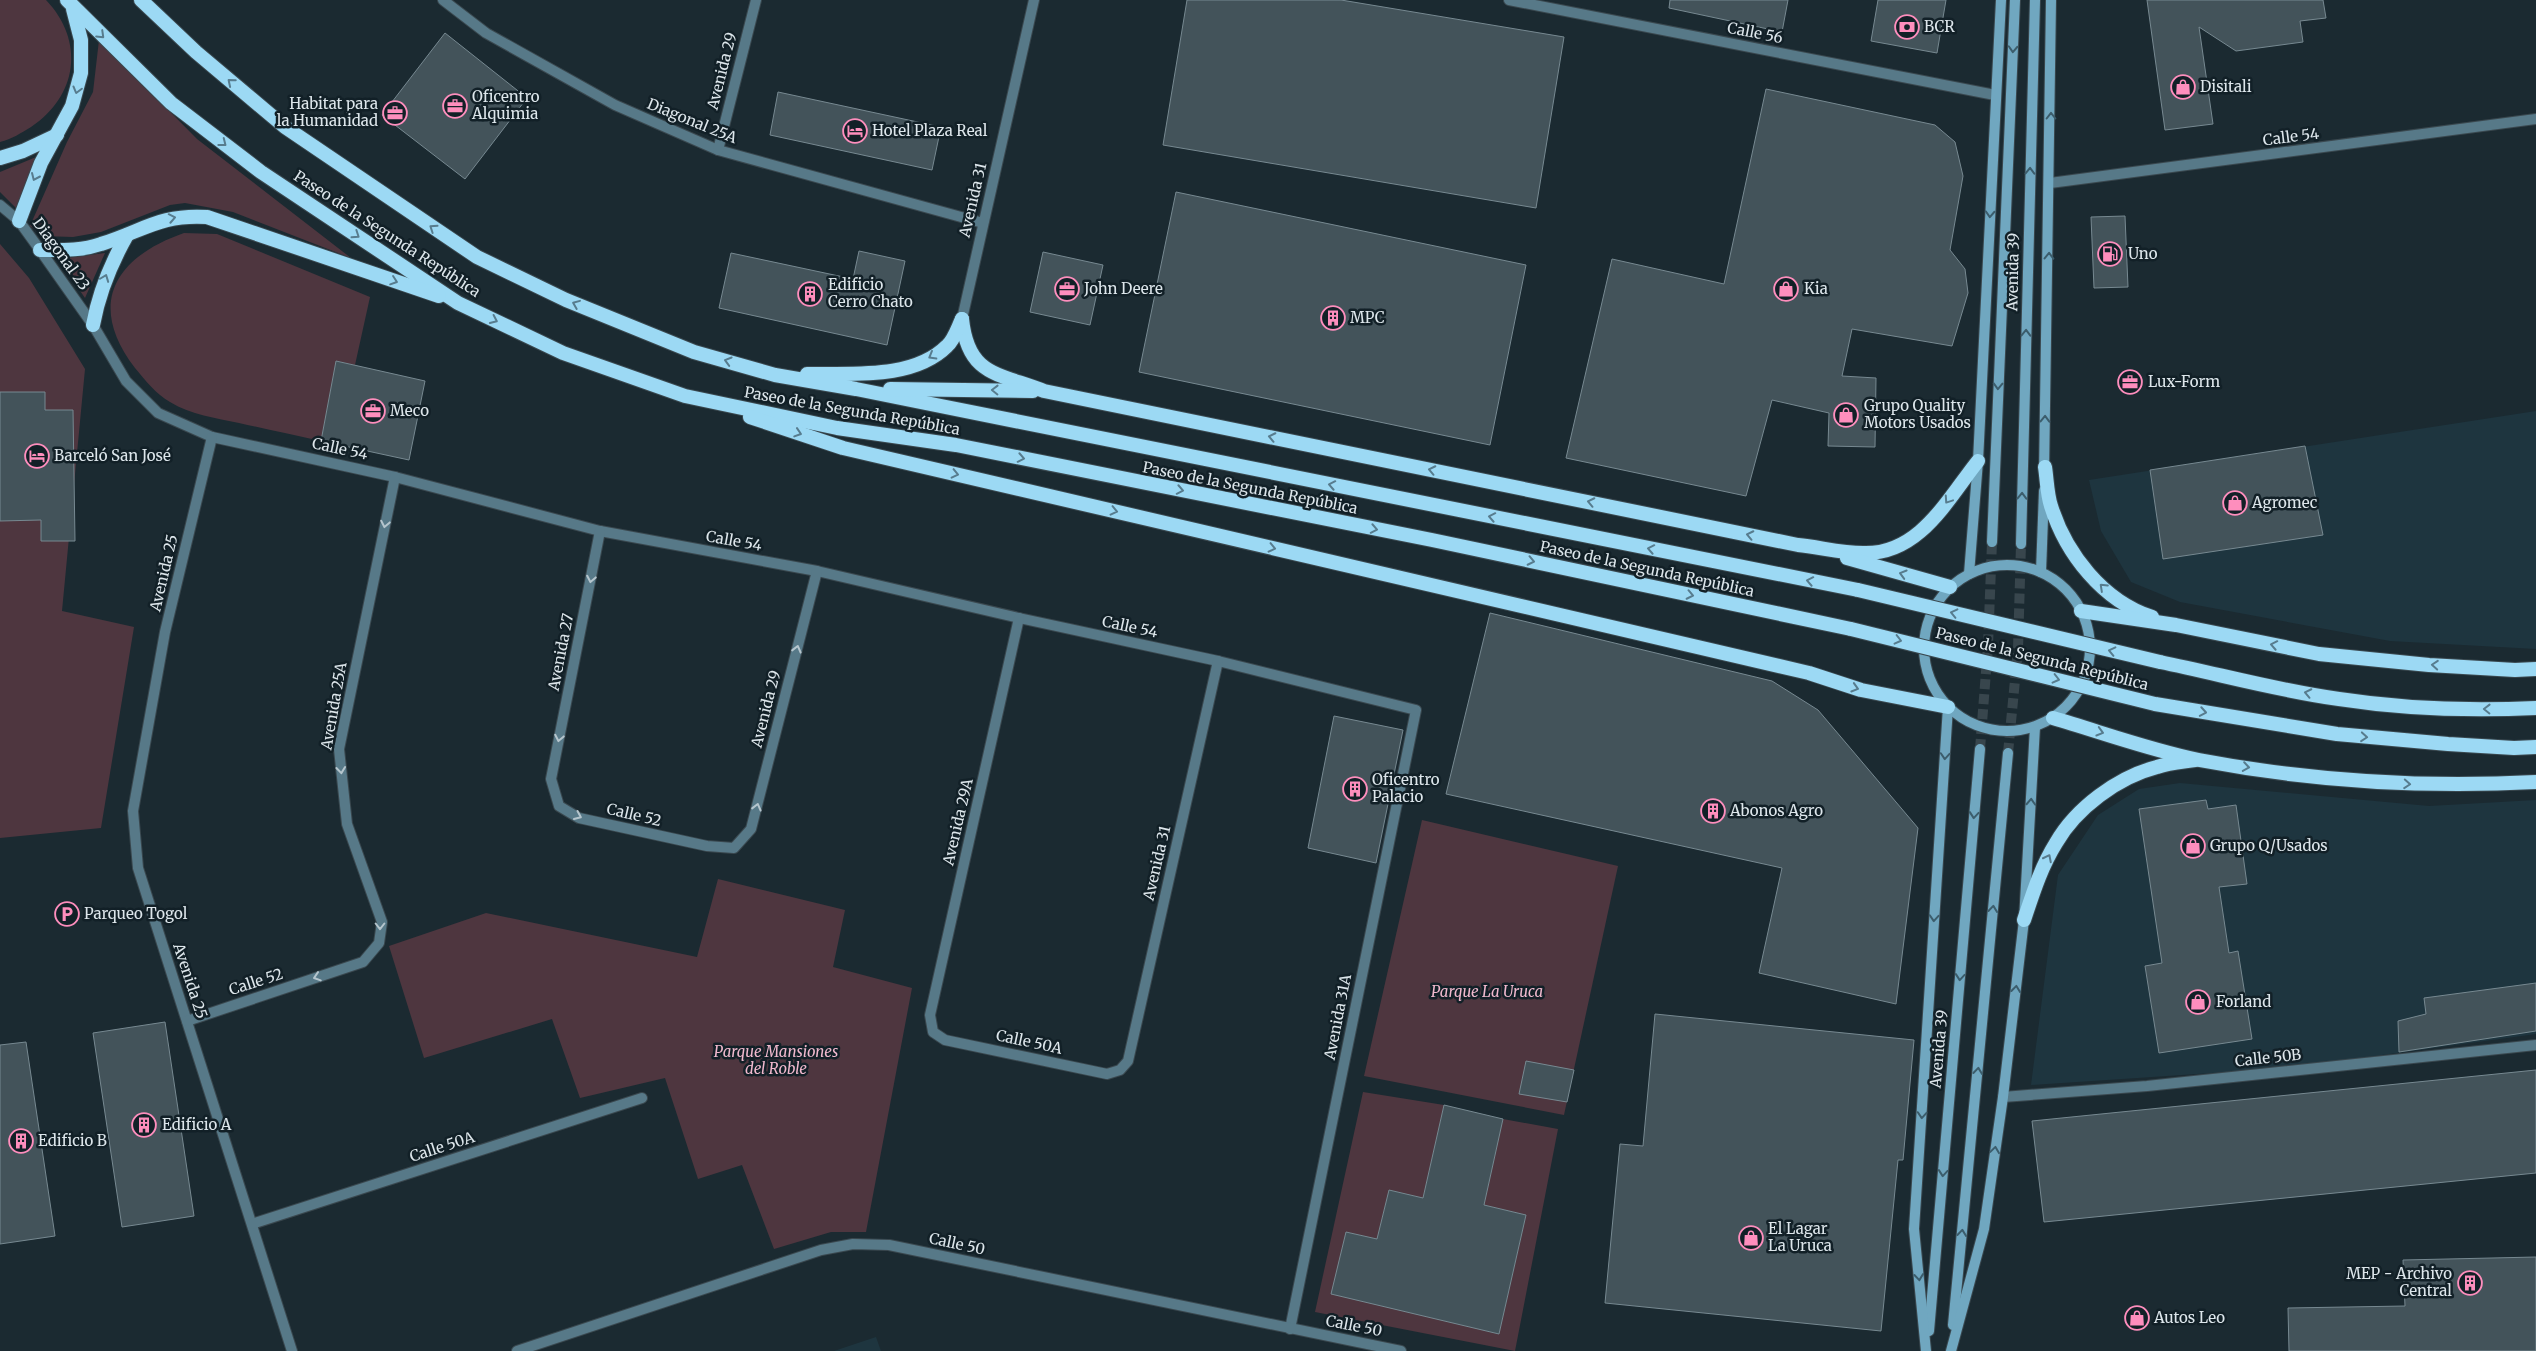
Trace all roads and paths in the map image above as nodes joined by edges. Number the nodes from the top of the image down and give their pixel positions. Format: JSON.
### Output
{"nodes":[{"id":1,"x":141,"y":0,"type":"edge"},
{"id":2,"x":443,"y":0,"type":"edge"},
{"id":3,"x":756,"y":0,"type":"edge"},
{"id":4,"x":1034,"y":0,"type":"edge"},
{"id":5,"x":1509,"y":0,"type":"edge"},
{"id":6,"x":2001,"y":0,"type":"edge"},
{"id":7,"x":2015,"y":0,"type":"edge"},
{"id":8,"x":2035,"y":0,"type":"edge"},
{"id":9,"x":2052,"y":0,"type":"edge"},
{"id":10,"x":70,"y":4,"type":"edge"},
{"id":11,"x":1995,"y":95,"type":"junction"},
{"id":12,"x":2536,"y":119,"type":"edge"},
{"id":13,"x":57,"y":135,"type":"junction"},
{"id":14,"x":718,"y":150,"type":"junction"},
{"id":15,"x":0,"y":158,"type":"edge"},
{"id":16,"x":2050,"y":183,"type":"junction"},
{"id":17,"x":0,"y":205,"type":"edge"},
{"id":18,"x":19,"y":221,"type":"junction"},
{"id":19,"x":983,"y":223,"type":"junction"},
{"id":20,"x":127,"y":235,"type":"junction"},
{"id":21,"x":40,"y":250,"type":"junction"},
{"id":22,"x":458,"y":303,"type":"junction"},
{"id":23,"x":962,"y":319,"type":"junction"},
{"id":24,"x":93,"y":325,"type":"junction"},
{"id":25,"x":775,"y":374,"type":"junction"},
{"id":26,"x":856,"y":389,"type":"junction"},
{"id":27,"x":1044,"y":391,"type":"junction"},
{"id":28,"x":686,"y":396,"type":"junction"},
{"id":29,"x":212,"y":437,"type":"junction"},
{"id":30,"x":1978,"y":461,"type":"junction"},
{"id":31,"x":2045,"y":467,"type":"junction"},
{"id":32,"x":395,"y":477,"type":"junction"},
{"id":33,"x":600,"y":531,"type":"junction"},
{"id":34,"x":1992,"y":542,"type":"tunnel mouth"},
{"id":35,"x":2021,"y":544,"type":"tunnel mouth"},
{"id":36,"x":1798,"y":545,"type":"junction"},
{"id":37,"x":817,"y":571,"type":"junction"},
{"id":38,"x":2041,"y":572,"type":"junction"},
{"id":39,"x":1969,"y":574,"type":"junction"},
{"id":40,"x":1950,"y":587,"type":"junction"},
{"id":41,"x":2081,"y":611,"type":"junction"},
{"id":42,"x":1019,"y":618,"type":"junction"},
{"id":43,"x":2176,"y":625,"type":"junction"},
{"id":44,"x":1218,"y":661,"type":"junction"},
{"id":45,"x":2536,"y":669,"type":"edge"},
{"id":46,"x":1948,"y":707,"type":"junction"},
{"id":47,"x":2536,"y":708,"type":"edge"},
{"id":48,"x":1416,"y":710,"type":"joint"},
{"id":49,"x":2053,"y":718,"type":"junction"},
{"id":50,"x":2035,"y":727,"type":"junction"},
{"id":51,"x":2536,"y":747,"type":"edge"},
{"id":52,"x":1980,"y":749,"type":"tunnel mouth"},
{"id":53,"x":2008,"y":753,"type":"tunnel mouth"},
{"id":54,"x":2198,"y":759,"type":"junction"},
{"id":55,"x":551,"y":779,"type":"joint"},
{"id":56,"x":2536,"y":782,"type":"edge"},
{"id":57,"x":734,"y":848,"type":"joint"},
{"id":58,"x":2024,"y":920,"type":"junction"},
{"id":59,"x":363,"y":962,"type":"joint"},
{"id":60,"x":187,"y":1021,"type":"junction"},
{"id":61,"x":933,"y":1032,"type":"joint"},
{"id":62,"x":2536,"y":1045,"type":"edge"},
{"id":63,"x":1120,"y":1070,"type":"joint"},
{"id":64,"x":2003,"y":1097,"type":"junction"},
{"id":65,"x":642,"y":1098,"type":"dead end"},
{"id":66,"x":252,"y":1224,"type":"junction"},
{"id":67,"x":1290,"y":1329,"type":"junction"},
{"id":68,"x":524,"y":1350,"type":"edge"},
{"id":69,"x":292,"y":1351,"type":"edge"},
{"id":70,"x":1401,"y":1351,"type":"edge"},
{"id":71,"x":1927,"y":1351,"type":"edge"},
{"id":72,"x":1951,"y":1351,"type":"edge"}],
"edges":[{"from":25,"to":1,"type":"highway","name":"Paseo de la Segunda República","one_way":true},
{"from":2,"to":14,"type":"street","name":"Diagonal 25A"},
{"from":3,"to":14,"type":"street","name":"Avenida 29"},
{"from":4,"to":19,"type":"street","name":"Avenida 31"},
{"from":5,"to":11,"type":"street","name":"Calle 56"},
{"from":6,"to":11,"type":"main road"},
{"from":7,"to":34,"type":"main road","name":"Avenida 39","one_way":true},
{"from":35,"to":8,"type":"main road","name":"Avenida 39","one_way":true},
{"from":16,"to":9,"type":"main road","one_way":true},
{"from":10,"to":13,"type":"highway","one_way":true},
{"from":10,"to":22,"type":"highway","name":"Paseo de la Segunda República","one_way":true},
{"from":11,"to":30,"type":"main road","one_way":true},
{"from":12,"to":16,"type":"street","name":"Calle 54"},
{"from":13,"to":15,"type":"highway"},
{"from":13,"to":18,"type":"highway","one_way":true},
{"from":14,"to":19,"type":"street","name":"Diagonal 25A"},
{"from":31,"to":16,"type":"main road","one_way":true},
{"from":17,"to":18,"type":"street","name":"Diagonal 23"},
{"from":18,"to":21,"type":"street","name":"Diagonal 23"},
{"from":19,"to":23,"type":"street","name":"Avenida 31"},
{"from":20,"to":21,"type":"highway"},
{"from":20,"to":22,"type":"highway","one_way":true},
{"from":24,"to":20,"type":"highway","one_way":true},
{"from":21,"to":24,"type":"street","name":"Diagonal 23"},
{"from":22,"to":28,"type":"highway","name":"Paseo de la Segunda República","one_way":true},
{"from":23,"to":25,"type":"highway","one_way":true},
{"from":23,"to":27,"type":"highway"},
{"from":24,"to":29,"type":"street","name":"Calle 54"},
{"from":25,"to":26,"type":"highway","name":"Paseo de la Segunda República"},
{"from":27,"to":26,"type":"highway","one_way":true},
{"from":47,"to":26,"type":"highway","name":"Paseo de la Segunda República","one_way":true,"bridge":true},
{"from":36,"to":27,"type":"highway","one_way":true},
{"from":28,"to":46,"type":"highway","one_way":true},
{"from":28,"to":51,"type":"highway","name":"Paseo de la Segunda República","one_way":true,"bridge":true},
{"from":29,"to":32,"type":"street","name":"Calle 54"},
{"from":29,"to":60,"type":"street","name":"Avenida 25"},
{"from":30,"to":36,"type":"highway","one_way":true},
{"from":30,"to":39,"type":"main road"},
{"from":31,"to":38,"type":"main road"},
{"from":43,"to":31,"type":"highway","one_way":true},
{"from":32,"to":33,"type":"street","name":"Calle 54"},
{"from":32,"to":59,"type":"street","name":"Avenida 25A","one_way":true},
{"from":33,"to":37,"type":"street","name":"Calle 54"},
{"from":33,"to":55,"type":"street","name":"Avenida 27","one_way":true},
{"from":40,"to":36,"type":"highway","one_way":true},
{"from":37,"to":42,"type":"street","name":"Calle 54"},
{"from":57,"to":37,"type":"street","name":"Avenida 29","one_way":true},
{"from":38,"to":39,"type":"main road"},
{"from":38,"to":41,"type":"main road"},
{"from":39,"to":40,"type":"main road"},
{"from":40,"to":46,"type":"main road"},
{"from":41,"to":43,"type":"highway"},
{"from":41,"to":49,"type":"main road"},
{"from":42,"to":44,"type":"street","name":"Calle 54"},
{"from":42,"to":61,"type":"street","name":"Avenida 29A"},
{"from":45,"to":43,"type":"highway","one_way":true},
{"from":44,"to":48,"type":"street","name":"Calle 54"},
{"from":44,"to":63,"type":"street","name":"Avenida 31"},
{"from":46,"to":50,"type":"main road"},
{"from":46,"to":71,"type":"main road","one_way":true},
{"from":48,"to":67,"type":"street","name":"Avenida 31A"},
{"from":49,"to":50,"type":"main road"},
{"from":49,"to":54,"type":"highway","one_way":true},
{"from":58,"to":50,"type":"main road","one_way":true},
{"from":52,"to":71,"type":"main road","name":"Avenida 39","one_way":true},
{"from":72,"to":53,"type":"main road","one_way":true},
{"from":54,"to":56,"type":"highway","one_way":true},
{"from":58,"to":54,"type":"highway","one_way":true},
{"from":55,"to":57,"type":"street","name":"Calle 52","one_way":true},
{"from":64,"to":58,"type":"main road","one_way":true},
{"from":59,"to":60,"type":"street","name":"Calle 52","one_way":true},
{"from":60,"to":66,"type":"street","name":"Avenida 25"},
{"from":61,"to":63,"type":"street","name":"Calle 50A"},
{"from":62,"to":64,"type":"street","name":"Calle 50B"},
{"from":72,"to":64,"type":"main road","one_way":true},
{"from":65,"to":66,"type":"street","name":"Calle 50A"},
{"from":66,"to":69,"type":"street","name":"Avenida 25"},
{"from":67,"to":68,"type":"street","name":"Calle 50"},
{"from":67,"to":70,"type":"street","name":"Calle 50"}]}
